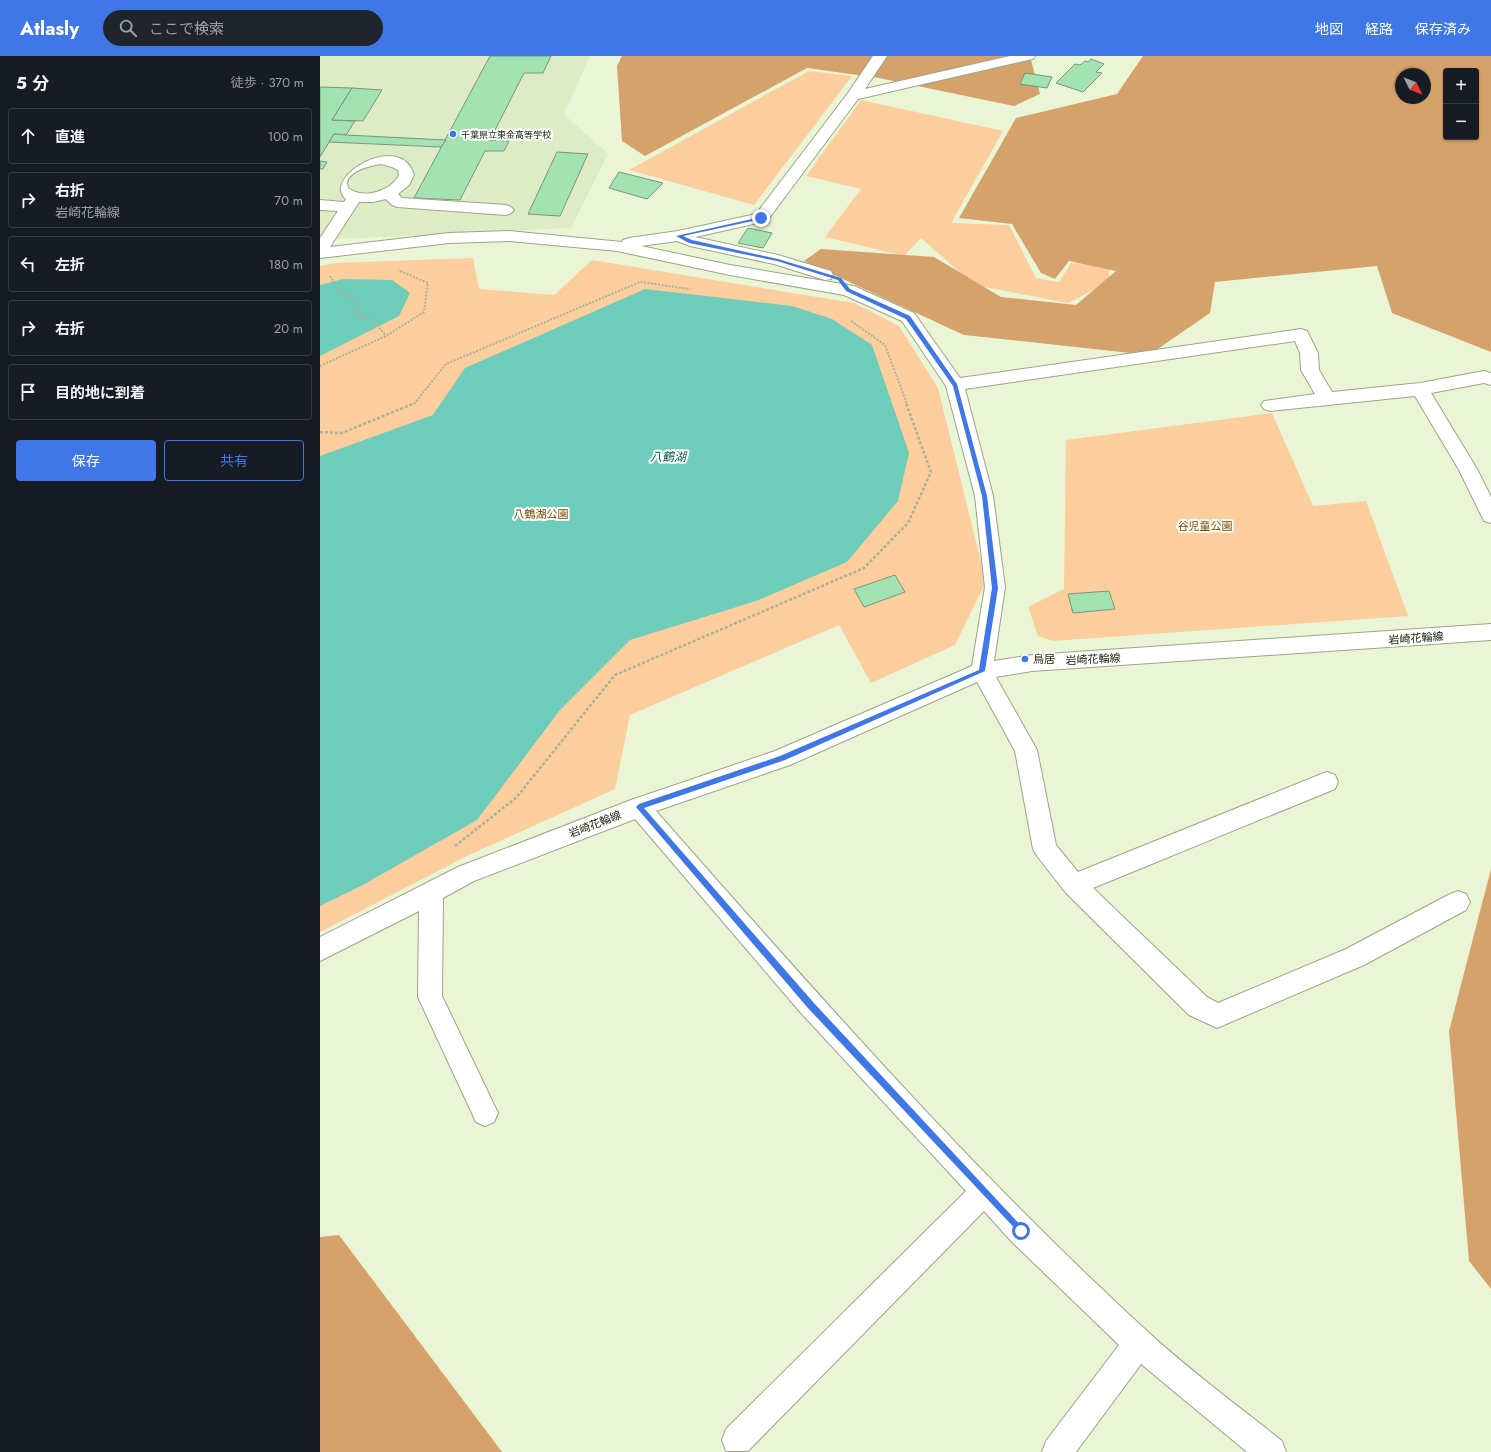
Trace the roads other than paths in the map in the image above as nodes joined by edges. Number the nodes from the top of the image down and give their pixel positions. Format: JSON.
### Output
{"nodes":[{"id":1,"x":880,"y":56,"type":"edge"},
{"id":2,"x":1028,"y":56,"type":"edge"},
{"id":3,"x":853,"y":96,"type":"junction"},
{"id":4,"x":389,"y":193,"type":"junction"},
{"id":5,"x":352,"y":202,"type":"junction"},
{"id":6,"x":320,"y":205,"type":"edge"},
{"id":7,"x":506,"y":210,"type":"dead end"},
{"id":8,"x":678,"y":236,"type":"junction"},
{"id":9,"x":617,"y":246,"type":"junction"},
{"id":10,"x":320,"y":250,"type":"edge"},
{"id":11,"x":320,"y":253,"type":"edge"},
{"id":12,"x":745,"y":253,"type":"junction"},
{"id":13,"x":730,"y":270,"type":"junction"},
{"id":14,"x":848,"y":290,"type":"junction"},
{"id":15,"x":1491,"y":379,"type":"edge"},
{"id":16,"x":955,"y":385,"type":"junction"},
{"id":17,"x":1420,"y":389,"type":"junction"},
{"id":18,"x":1327,"y":399,"type":"junction"},
{"id":19,"x":1270,"y":405,"type":"dead end"},
{"id":20,"x":1491,"y":516,"type":"edge"},
{"id":21,"x":1491,"y":632,"type":"edge"},
{"id":22,"x":982,"y":671,"type":"junction"},
{"id":23,"x":1327,"y":782,"type":"dead end"},
{"id":24,"x":639,"y":807,"type":"junction"},
{"id":25,"x":1074,"y":885,"type":"junction"},
{"id":26,"x":431,"y":892,"type":"junction"},
{"id":27,"x":1458,"y":902,"type":"dead end"},
{"id":28,"x":320,"y":950,"type":"edge"},
{"id":29,"x":485,"y":1113,"type":"dead end"},
{"id":30,"x":984,"y":1192,"type":"junction"},
{"id":31,"x":1138,"y":1342,"type":"junction"},
{"id":32,"x":737,"y":1440,"type":"dead end"},
{"id":33,"x":1057,"y":1452,"type":"edge"},
{"id":34,"x":1271,"y":1452,"type":"edge"}],
"edges":[{"from":1,"to":3,"type":"street"},
{"from":2,"to":3,"type":"street"},
{"from":3,"to":8,"type":"street"},
{"from":4,"to":5,"type":"street"},
{"from":4,"to":5,"type":"street"},
{"from":4,"to":7,"type":"street"},
{"from":5,"to":6,"type":"street"},
{"from":5,"to":10,"type":"street"},
{"from":8,"to":9,"type":"street"},
{"from":8,"to":12,"type":"street"},
{"from":9,"to":11,"type":"street"},
{"from":9,"to":13,"type":"street"},
{"from":12,"to":13,"type":"street"},
{"from":12,"to":14,"type":"street"},
{"from":13,"to":14,"type":"street"},
{"from":14,"to":16,"type":"street"},
{"from":15,"to":17,"type":"street"},
{"from":16,"to":18,"type":"street"},
{"from":16,"to":22,"type":"street"},
{"from":17,"to":18,"type":"street"},
{"from":17,"to":20,"type":"street"},
{"from":18,"to":19,"type":"street"},
{"from":21,"to":22,"type":"street","name":"岩崎花輪線"},
{"from":22,"to":24,"type":"street","name":"岩崎花輪線"},
{"from":22,"to":25,"type":"street"},
{"from":23,"to":25,"type":"street"},
{"from":24,"to":26,"type":"street","name":"岩崎花輪線"},
{"from":24,"to":30,"type":"street"},
{"from":25,"to":27,"type":"street"},
{"from":26,"to":28,"type":"street","name":"岩崎花輪線"},
{"from":26,"to":29,"type":"street"},
{"from":30,"to":31,"type":"street"},
{"from":30,"to":32,"type":"street"},
{"from":31,"to":33,"type":"street"},
{"from":31,"to":34,"type":"street"}]}
